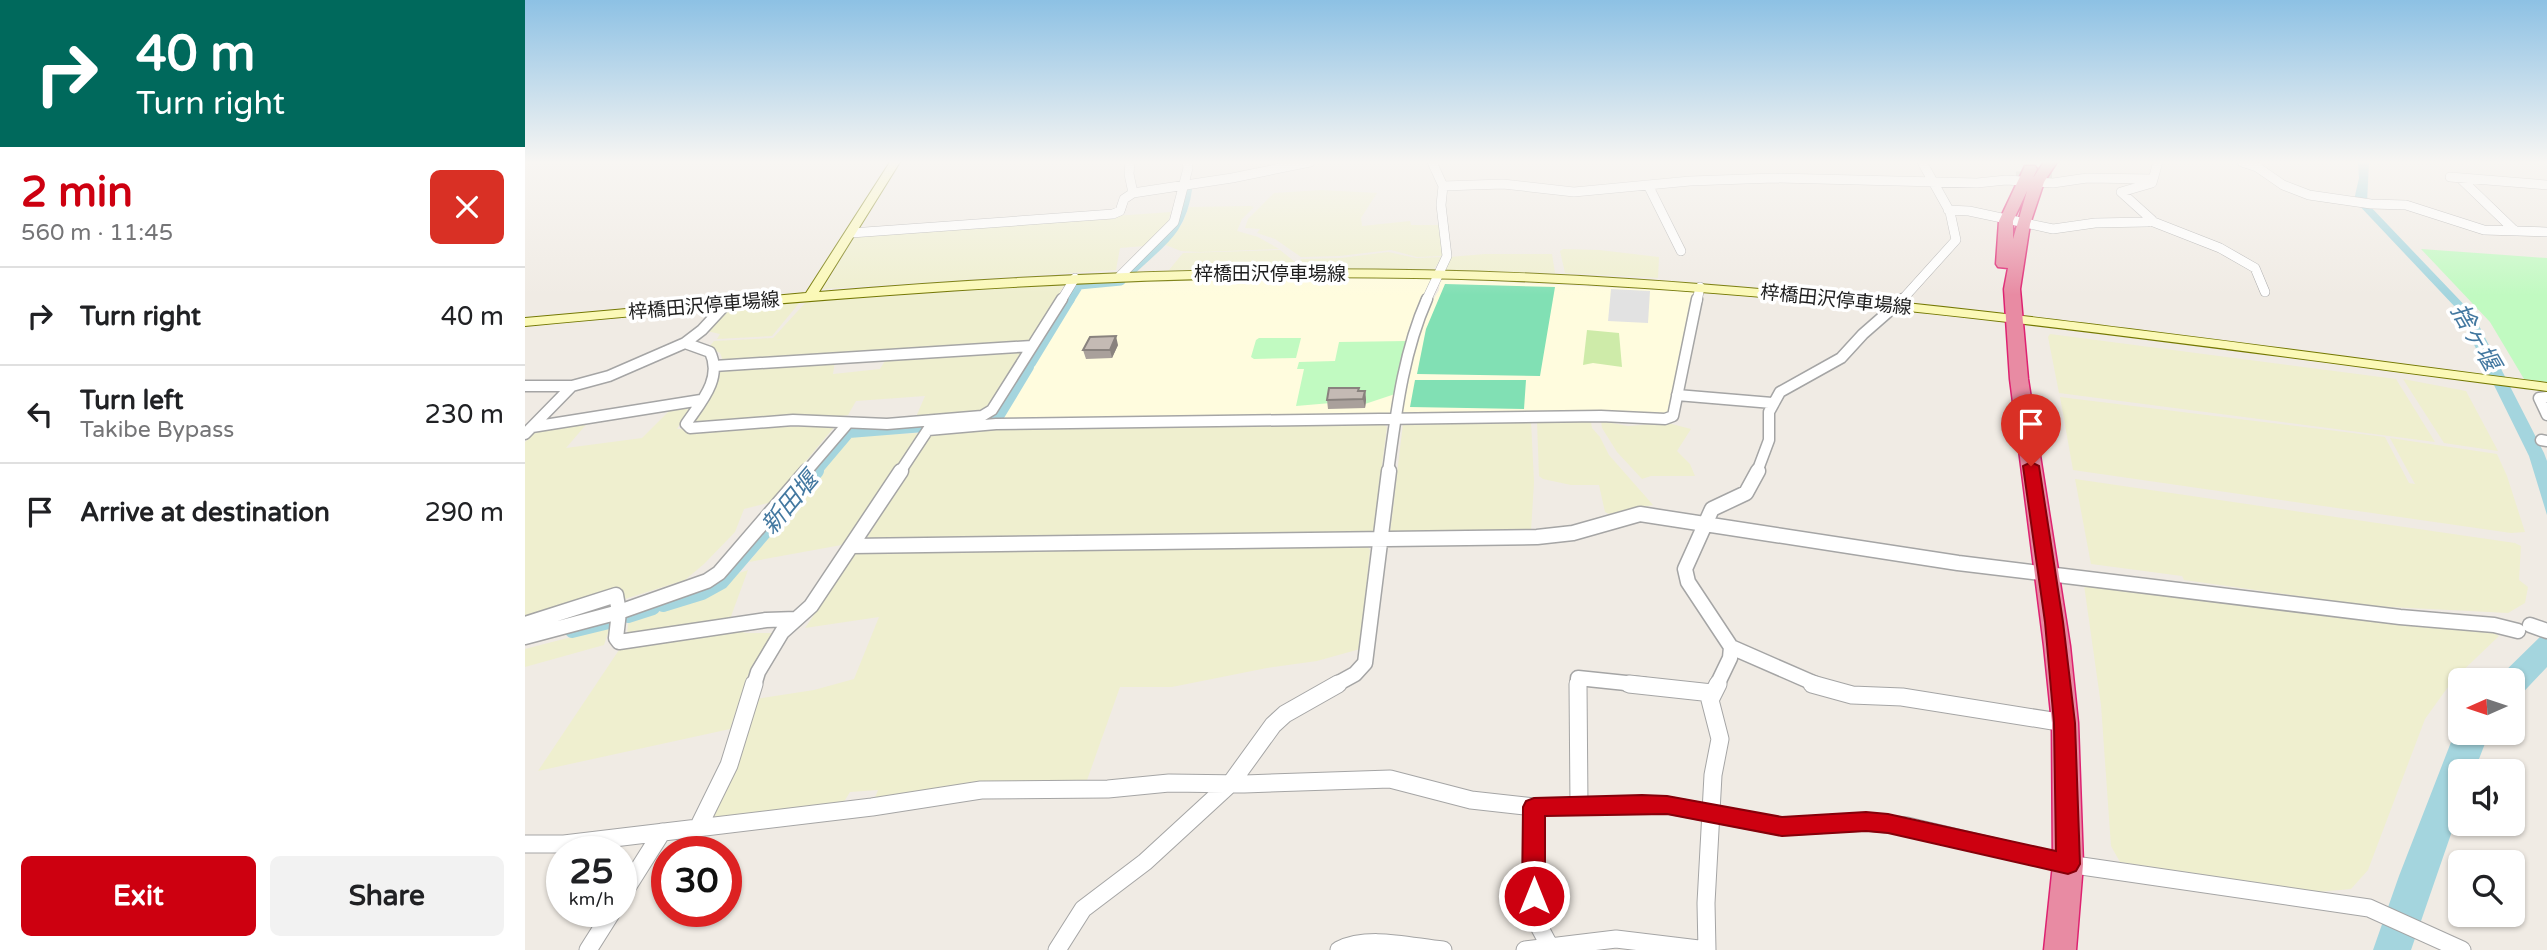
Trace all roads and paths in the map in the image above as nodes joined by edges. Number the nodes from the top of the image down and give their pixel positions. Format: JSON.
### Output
{"nodes":[{"id":1,"x":868,"y":206,"type":"edge"},
{"id":2,"x":1122,"y":206,"type":"edge"},
{"id":3,"x":1180,"y":206,"type":"edge"},
{"id":4,"x":1441,"y":206,"type":"edge"},
{"id":5,"x":1659,"y":206,"type":"edge"},
{"id":6,"x":1946,"y":206,"type":"edge"},
{"id":7,"x":2013,"y":206,"type":"edge"},
{"id":8,"x":2024,"y":206,"type":"edge"},
{"id":9,"x":2137,"y":206,"type":"edge"},
{"id":10,"x":2410,"y":206,"type":"edge"},
{"id":11,"x":2487,"y":206,"type":"edge"},
{"id":12,"x":1948,"y":210,"type":"junction"},
{"id":13,"x":2006,"y":221,"type":"junction"},
{"id":14,"x":2151,"y":221,"type":"junction"},
{"id":15,"x":2023,"y":224,"type":"junction"},
{"id":16,"x":2515,"y":231,"type":"junction"},
{"id":17,"x":2547,"y":232,"type":"edge"},
{"id":18,"x":851,"y":233,"type":"junction"},
{"id":19,"x":1681,"y":251,"type":"dead end"},
{"id":20,"x":1437,"y":275,"type":"junction"},
{"id":21,"x":1119,"y":276,"type":"junction"},
{"id":22,"x":1075,"y":278,"type":"junction"},
{"id":23,"x":1700,"y":287,"type":"junction"},
{"id":24,"x":2265,"y":292,"type":"dead end"},
{"id":25,"x":810,"y":296,"type":"junction"},
{"id":26,"x":727,"y":303,"type":"junction"},
{"id":27,"x":1896,"y":305,"type":"junction"},
{"id":28,"x":2014,"y":317,"type":"junction"},
{"id":29,"x":525,"y":322,"type":"edge"},
{"id":30,"x":685,"y":343,"type":"junction"},
{"id":31,"x":1032,"y":346,"type":"junction"},
{"id":32,"x":714,"y":366,"type":"junction"},
{"id":33,"x":525,"y":386,"type":"edge"},
{"id":34,"x":572,"y":386,"type":"junction"},
{"id":35,"x":2547,"y":387,"type":"edge"},
{"id":36,"x":1677,"y":395,"type":"junction"},
{"id":37,"x":2547,"y":397,"type":"edge"},
{"id":38,"x":701,"y":400,"type":"junction"},
{"id":39,"x":1772,"y":403,"type":"junction"},
{"id":40,"x":2547,"y":415,"type":"edge"},
{"id":41,"x":1395,"y":418,"type":"junction"},
{"id":42,"x":848,"y":423,"type":"junction"},
{"id":43,"x":931,"y":425,"type":"junction"},
{"id":44,"x":529,"y":431,"type":"edge"},
{"id":45,"x":1703,"y":524,"type":"junction"},
{"id":46,"x":1380,"y":540,"type":"junction"},
{"id":47,"x":852,"y":546,"type":"junction"},
{"id":48,"x":2048,"y":574,"type":"junction"},
{"id":49,"x":619,"y":612,"type":"junction"},
{"id":50,"x":796,"y":619,"type":"junction"},
{"id":51,"x":525,"y":624,"type":"edge"},
{"id":52,"x":2535,"y":629,"type":"edge"},
{"id":53,"x":525,"y":637,"type":"edge"},
{"id":54,"x":1731,"y":647,"type":"junction"},
{"id":55,"x":1712,"y":693,"type":"junction"},
{"id":56,"x":2065,"y":723,"type":"junction"},
{"id":57,"x":1231,"y":783,"type":"junction"},
{"id":58,"x":1579,"y":805,"type":"junction"},
{"id":59,"x":1534,"y":807,"type":"junction"},
{"id":60,"x":1712,"y":814,"type":"junction"},
{"id":61,"x":699,"y":826,"type":"junction"},
{"id":62,"x":662,"y":832,"type":"junction"},
{"id":63,"x":525,"y":845,"type":"edge"},
{"id":64,"x":2068,"y":864,"type":"junction"},
{"id":65,"x":637,"y":872,"type":"edge"},
{"id":66,"x":2383,"y":914,"type":"joint"},
{"id":67,"x":603,"y":927,"type":"edge"},
{"id":68,"x":1549,"y":945,"type":"junction"},
{"id":69,"x":588,"y":950,"type":"edge"},
{"id":70,"x":1057,"y":950,"type":"edge"},
{"id":71,"x":1339,"y":950,"type":"edge"},
{"id":72,"x":1443,"y":950,"type":"edge"},
{"id":73,"x":1525,"y":950,"type":"edge"},
{"id":74,"x":1707,"y":950,"type":"edge"},
{"id":75,"x":2060,"y":950,"type":"edge"},
{"id":76,"x":2462,"y":950,"type":"edge"}],
"edges":[{"from":1,"to":18,"type":"main road"},
{"from":2,"to":18,"type":"street"},
{"from":3,"to":21,"type":"street"},
{"from":4,"to":20,"type":"street"},
{"from":5,"to":19,"type":"street"},
{"from":6,"to":12,"type":"street"},
{"from":7,"to":13,"type":"highway"},
{"from":8,"to":15,"type":"highway"},
{"from":9,"to":14,"type":"street"},
{"from":10,"to":16,"type":"street"},
{"from":11,"to":16,"type":"street"},
{"from":12,"to":13,"type":"street"},
{"from":12,"to":27,"type":"street"},
{"from":13,"to":15,"type":"street"},
{"from":13,"to":28,"type":"highway"},
{"from":14,"to":15,"type":"street"},
{"from":14,"to":24,"type":"street"},
{"from":15,"to":28,"type":"highway"},
{"from":16,"to":17,"type":"street"},
{"from":18,"to":25,"type":"main road"},
{"from":20,"to":21,"type":"main road","name":"梓橋田沢停車場線"},
{"from":20,"to":23,"type":"main road","name":"梓橋田沢停車場線"},
{"from":20,"to":41,"type":"street"},
{"from":21,"to":22,"type":"main road","name":"梓橋田沢停車場線"},
{"from":22,"to":25,"type":"main road","name":"梓橋田沢停車場線"},
{"from":22,"to":31,"type":"street"},
{"from":23,"to":27,"type":"main road","name":"梓橋田沢停車場線"},
{"from":23,"to":36,"type":"street"},
{"from":25,"to":26,"type":"main road","name":"梓橋田沢停車場線"},
{"from":26,"to":29,"type":"main road","name":"梓橋田沢停車場線"},
{"from":26,"to":30,"type":"street"},
{"from":27,"to":28,"type":"main road","name":"梓橋田沢停車場線"},
{"from":27,"to":39,"type":"street"},
{"from":28,"to":35,"type":"main road","name":"梓橋田沢停車場線"},
{"from":28,"to":48,"type":"highway"},
{"from":30,"to":32,"type":"street"},
{"from":30,"to":34,"type":"street"},
{"from":31,"to":32,"type":"street"},
{"from":31,"to":43,"type":"street"},
{"from":32,"to":38,"type":"street"},
{"from":33,"to":34,"type":"street"},
{"from":34,"to":44,"type":"street"},
{"from":36,"to":39,"type":"street"},
{"from":36,"to":41,"type":"street"},
{"from":37,"to":40,"type":"street"},
{"from":38,"to":42,"type":"street"},
{"from":38,"to":44,"type":"street"},
{"from":39,"to":45,"type":"street"},
{"from":41,"to":43,"type":"street"},
{"from":41,"to":46,"type":"street"},
{"from":42,"to":43,"type":"street"},
{"from":42,"to":49,"type":"street"},
{"from":43,"to":47,"type":"street"},
{"from":45,"to":46,"type":"street"},
{"from":45,"to":48,"type":"street"},
{"from":45,"to":54,"type":"street"},
{"from":46,"to":47,"type":"street"},
{"from":46,"to":57,"type":"street"},
{"from":47,"to":50,"type":"street"},
{"from":48,"to":52,"type":"street"},
{"from":48,"to":56,"type":"highway"},
{"from":49,"to":50,"type":"street"},
{"from":49,"to":51,"type":"street"},
{"from":49,"to":53,"type":"street"},
{"from":50,"to":61,"type":"street"},
{"from":54,"to":55,"type":"street"},
{"from":54,"to":56,"type":"street"},
{"from":55,"to":58,"type":"street"},
{"from":55,"to":60,"type":"street"},
{"from":56,"to":64,"type":"highway"},
{"from":57,"to":59,"type":"street"},
{"from":57,"to":61,"type":"street"},
{"from":57,"to":70,"type":"street"},
{"from":58,"to":59,"type":"street"},
{"from":58,"to":60,"type":"street"},
{"from":59,"to":68,"type":"street"},
{"from":60,"to":64,"type":"street"},
{"from":60,"to":74,"type":"street"},
{"from":61,"to":62,"type":"street"},
{"from":62,"to":63,"type":"street"},
{"from":62,"to":65,"type":"street"},
{"from":64,"to":66,"type":"street"},
{"from":64,"to":75,"type":"highway"},
{"from":66,"to":76,"type":"street"},
{"from":67,"to":69,"type":"street"},
{"from":68,"to":73,"type":"street"},
{"from":68,"to":74,"type":"street"},
{"from":71,"to":72,"type":"street"}]}
